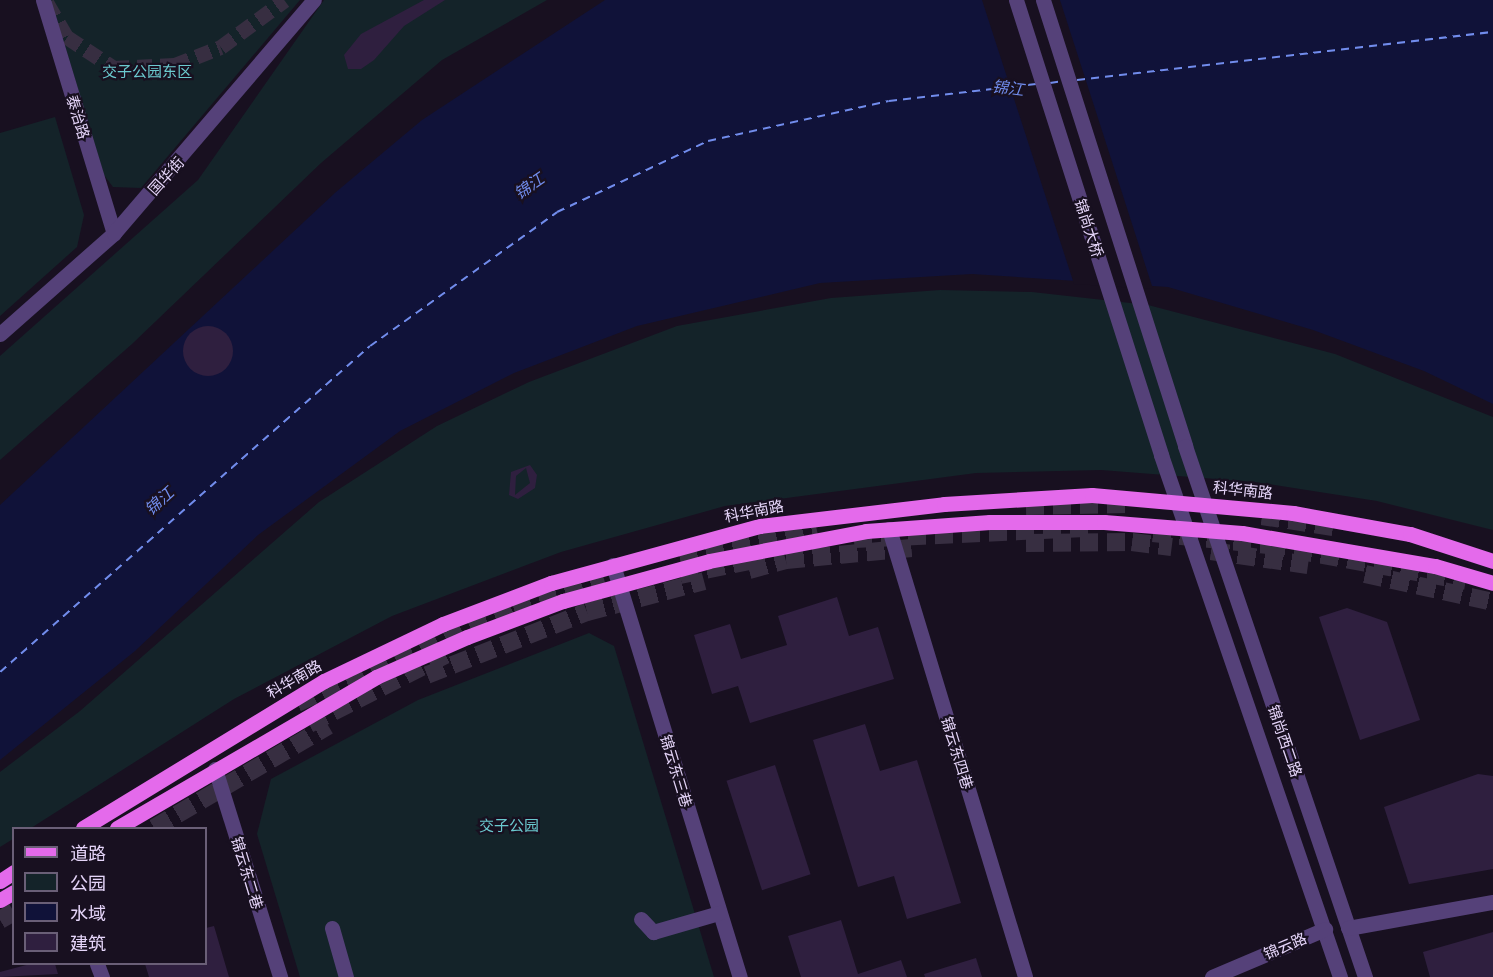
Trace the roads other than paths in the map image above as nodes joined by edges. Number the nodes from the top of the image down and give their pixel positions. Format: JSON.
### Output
{"nodes":[{"id":1,"x":43,"y":0,"type":"edge"},
{"id":2,"x":314,"y":0,"type":"edge"},
{"id":3,"x":1016,"y":0,"type":"edge"},
{"id":4,"x":1043,"y":0,"type":"edge"},
{"id":5,"x":114,"y":233,"type":"junction"},
{"id":6,"x":0,"y":334,"type":"edge"},
{"id":7,"x":1180,"y":503,"type":"junction"},
{"id":8,"x":1206,"y":504,"type":"junction"},
{"id":9,"x":889,"y":529,"type":"junction"},
{"id":10,"x":1187,"y":530,"type":"junction"},
{"id":11,"x":1214,"y":532,"type":"junction"},
{"id":12,"x":1493,"y":561,"type":"edge"},
{"id":13,"x":613,"y":565,"type":"junction"},
{"id":14,"x":1493,"y":583,"type":"edge"},
{"id":15,"x":619,"y":585,"type":"junction"},
{"id":16,"x":215,"y":769,"type":"junction"},
{"id":17,"x":84,"y":827,"type":"edge"},
{"id":18,"x":119,"y":827,"type":"edge"},
{"id":19,"x":1493,"y":903,"type":"edge"},
{"id":20,"x":719,"y":913,"type":"junction"},
{"id":21,"x":641,"y":919,"type":"dead end"},
{"id":22,"x":332,"y":928,"type":"dead end"},
{"id":23,"x":1348,"y":928,"type":"junction"},
{"id":24,"x":1325,"y":929,"type":"junction"},
{"id":25,"x":280,"y":977,"type":"edge"},
{"id":26,"x":346,"y":977,"type":"edge"},
{"id":27,"x":740,"y":977,"type":"edge"},
{"id":28,"x":1025,"y":977,"type":"edge"},
{"id":29,"x":1212,"y":977,"type":"edge"},
{"id":30,"x":1340,"y":977,"type":"edge"},
{"id":31,"x":1365,"y":977,"type":"edge"}],
"edges":[{"from":1,"to":5,"type":"street","name":"泰治路"},
{"from":2,"to":5,"type":"street","name":"国华街"},
{"from":3,"to":7,"type":"street","name":"锦尚大桥"},
{"from":4,"to":8,"type":"street","name":"锦尚大桥"},
{"from":5,"to":6,"type":"street","name":"国华街"},
{"from":7,"to":8,"type":"main road","name":"科华南路"},
{"from":7,"to":10,"type":"street","name":"锦尚大桥"},
{"from":7,"to":13,"type":"main road","name":"科华南路"},
{"from":8,"to":11,"type":"street","name":"锦尚西二路"},
{"from":8,"to":12,"type":"main road","name":"科华南路"},
{"from":9,"to":10,"type":"main road"},
{"from":9,"to":15,"type":"main road"},
{"from":9,"to":28,"type":"street","name":"锦云东四巷"},
{"from":10,"to":11,"type":"main road"},
{"from":10,"to":24,"type":"street","name":"锦尚大桥"},
{"from":11,"to":14,"type":"main road"},
{"from":11,"to":23,"type":"street","name":"锦尚西二路"},
{"from":13,"to":15,"type":"street","name":"锦云东三巷"},
{"from":13,"to":17,"type":"main road","name":"科华南路"},
{"from":15,"to":16,"type":"main road"},
{"from":15,"to":20,"type":"street","name":"锦云东三巷"},
{"from":16,"to":18,"type":"main road"},
{"from":16,"to":25,"type":"street","name":"锦云东二巷"},
{"from":19,"to":23,"type":"street"},
{"from":20,"to":21,"type":"street"},
{"from":20,"to":27,"type":"street","name":"锦云东三巷"},
{"from":22,"to":26,"type":"street"},
{"from":23,"to":31,"type":"street","name":"锦尚西二路"},
{"from":24,"to":29,"type":"street","name":"锦云路"},
{"from":24,"to":30,"type":"street","name":"锦尚大桥"}]}
